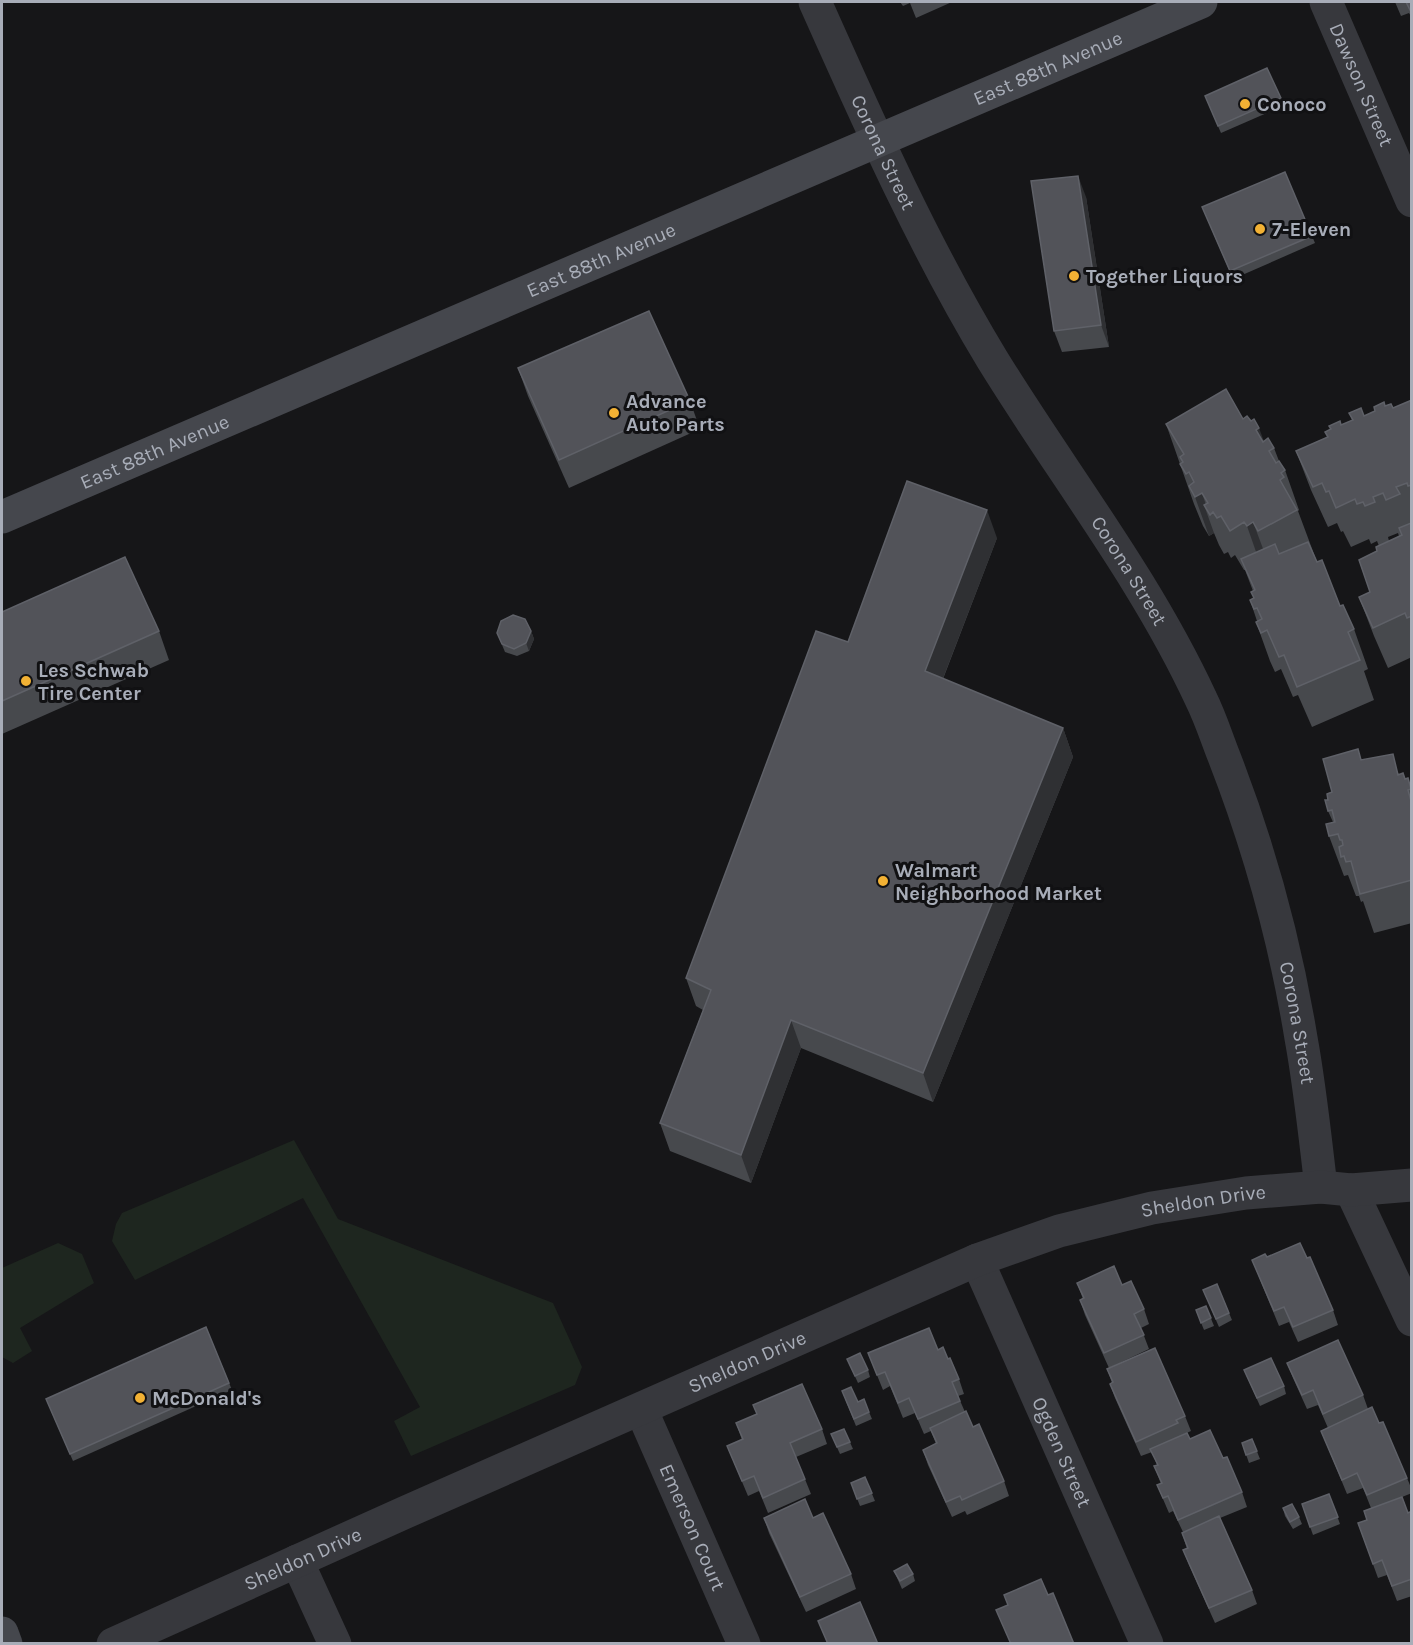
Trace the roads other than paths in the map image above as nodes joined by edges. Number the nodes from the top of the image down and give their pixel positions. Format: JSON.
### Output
{"nodes":[{"id":1,"x":815,"y":2,"type":"edge"},
{"id":2,"x":1201,"y":2,"type":"edge"},
{"id":3,"x":1326,"y":2,"type":"edge"},
{"id":4,"x":877,"y":142,"type":"junction"},
{"id":5,"x":1412,"y":201,"type":"edge"},
{"id":6,"x":2,"y":517,"type":"edge"},
{"id":7,"x":1412,"y":1185,"type":"edge"},
{"id":8,"x":1336,"y":1188,"type":"junction"},
{"id":9,"x":977,"y":1260,"type":"junction"},
{"id":10,"x":1412,"y":1320,"type":"edge"},
{"id":11,"x":641,"y":1409,"type":"junction"},
{"id":12,"x":297,"y":1561,"type":"junction"},
{"id":13,"x":2,"y":1633,"type":"edge"},
{"id":14,"x":6,"y":1644,"type":"edge"},
{"id":15,"x":113,"y":1644,"type":"edge"},
{"id":16,"x":335,"y":1644,"type":"edge"},
{"id":17,"x":744,"y":1644,"type":"edge"},
{"id":18,"x":1147,"y":1644,"type":"edge"}],
"edges":[{"from":1,"to":4,"type":"street","name":"Corona Street"},
{"from":2,"to":4,"type":"main road","name":"East 88th Avenue"},
{"from":3,"to":5,"type":"street","name":"Dawson Street"},
{"from":4,"to":6,"type":"main road","name":"East 88th Avenue"},
{"from":4,"to":8,"type":"street","name":"Corona Street"},
{"from":7,"to":8,"type":"street","name":"Sheldon Drive"},
{"from":8,"to":9,"type":"street","name":"Sheldon Drive"},
{"from":8,"to":10,"type":"street","name":"Corona Street"},
{"from":9,"to":11,"type":"street","name":"Sheldon Drive"},
{"from":9,"to":18,"type":"street","name":"Ogden Street"},
{"from":11,"to":12,"type":"street","name":"Sheldon Drive"},
{"from":11,"to":17,"type":"street","name":"Emerson Court"},
{"from":12,"to":15,"type":"street","name":"Sheldon Drive"},
{"from":12,"to":16,"type":"street"},
{"from":13,"to":14,"type":"main road"}]}
